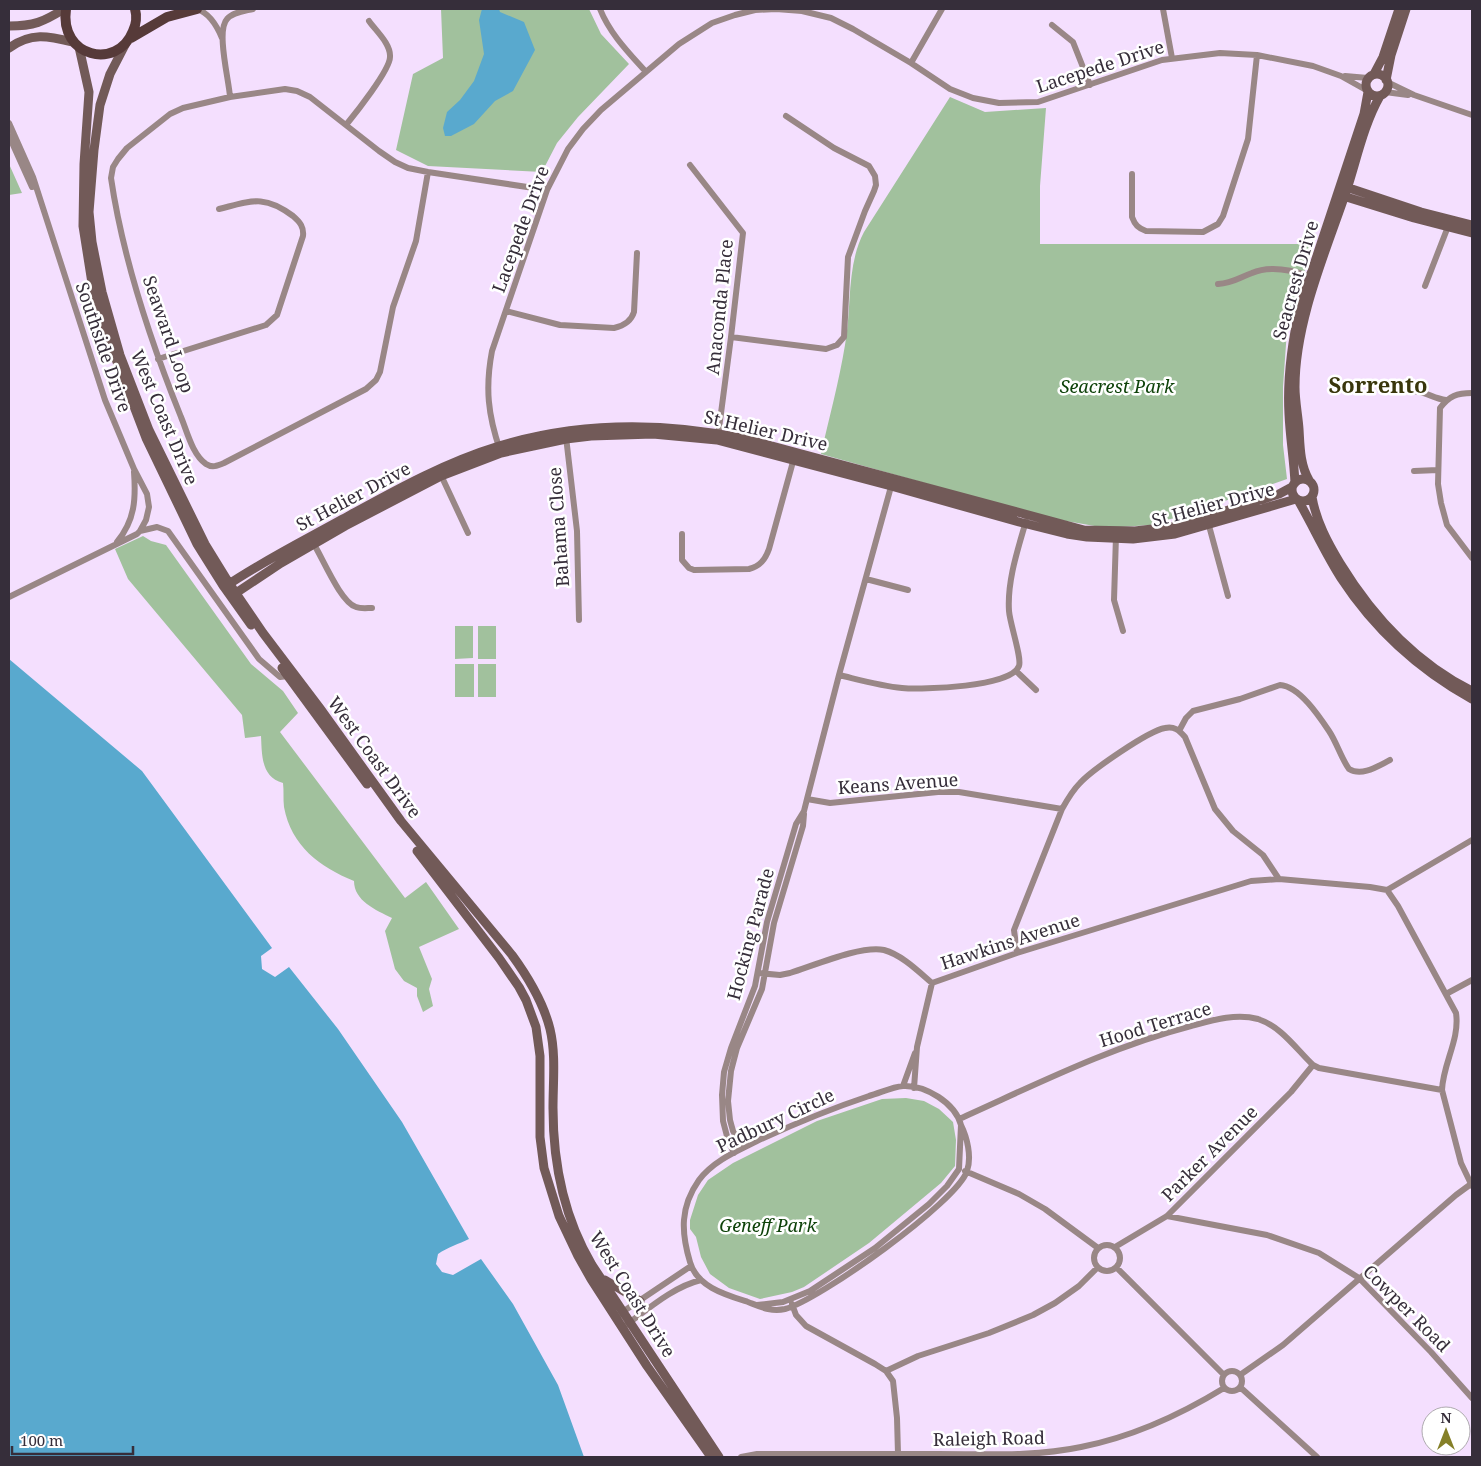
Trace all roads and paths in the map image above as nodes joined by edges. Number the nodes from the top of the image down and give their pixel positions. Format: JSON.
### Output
{"nodes":[{"id":1,"x":65,"y":9,"type":"edge"},
{"id":2,"x":135,"y":9,"type":"edge"},
{"id":3,"x":197,"y":9,"type":"edge"},
{"id":4,"x":253,"y":9,"type":"edge"},
{"id":5,"x":600,"y":9,"type":"edge"},
{"id":6,"x":776,"y":9,"type":"edge"},
{"id":7,"x":942,"y":9,"type":"edge"},
{"id":8,"x":1163,"y":9,"type":"edge"},
{"id":9,"x":1398,"y":9,"type":"edge"},
{"id":10,"x":1406,"y":9,"type":"edge"},
{"id":11,"x":369,"y":21,"type":"dead end"},
{"id":12,"x":1052,"y":25,"type":"dead end"},
{"id":13,"x":9,"y":26,"type":"edge"},
{"id":14,"x":128,"y":42,"type":"junction"},
{"id":15,"x":223,"y":42,"type":"junction"},
{"id":16,"x":76,"y":44,"type":"junction"},
{"id":17,"x":9,"y":48,"type":"edge"},
{"id":18,"x":1257,"y":55,"type":"junction"},
{"id":19,"x":1172,"y":58,"type":"junction"},
{"id":20,"x":911,"y":63,"type":"junction"},
{"id":21,"x":646,"y":72,"type":"junction"},
{"id":22,"x":1341,"y":76,"type":"junction"},
{"id":23,"x":1371,"y":76,"type":"junction"},
{"id":24,"x":1387,"y":81,"type":"junction"},
{"id":25,"x":1090,"y":84,"type":"junction"},
{"id":26,"x":1367,"y":91,"type":"junction"},
{"id":27,"x":1383,"y":94,"type":"junction"},
{"id":28,"x":1414,"y":95,"type":"junction"},
{"id":29,"x":230,"y":97,"type":"junction"},
{"id":30,"x":1472,"y":113,"type":"edge"},
{"id":31,"x":786,"y":116,"type":"dead end"},
{"id":32,"x":9,"y":123,"type":"edge"},
{"id":33,"x":346,"y":125,"type":"junction"},
{"id":34,"x":9,"y":136,"type":"edge"},
{"id":35,"x":690,"y":165,"type":"dead end"},
{"id":36,"x":428,"y":172,"type":"junction"},
{"id":37,"x":1132,"y":174,"type":"dead end"},
{"id":38,"x":547,"y":190,"type":"junction"},
{"id":39,"x":1342,"y":190,"type":"junction"},
{"id":40,"x":219,"y":209,"type":"dead end"},
{"id":41,"x":1449,"y":224,"type":"junction"},
{"id":42,"x":1472,"y":225,"type":"edge"},
{"id":43,"x":1472,"y":232,"type":"edge"},
{"id":44,"x":50,"y":233,"type":"junction"},
{"id":45,"x":637,"y":252,"type":"dead end"},
{"id":46,"x":1310,"y":276,"type":"junction"},
{"id":47,"x":1218,"y":284,"type":"dead end"},
{"id":48,"x":1426,"y":286,"type":"dead end"},
{"id":49,"x":506,"y":311,"type":"junction"},
{"id":50,"x":732,"y":337,"type":"junction"},
{"id":51,"x":158,"y":359,"type":"junction"},
{"id":52,"x":1380,"y":389,"type":"dead end"},
{"id":53,"x":1472,"y":393,"type":"edge"},
{"id":54,"x":1446,"y":400,"type":"junction"},
{"id":55,"x":565,"y":436,"type":"junction"},
{"id":56,"x":718,"y":437,"type":"junction"},
{"id":57,"x":500,"y":450,"type":"junction"},
{"id":58,"x":795,"y":456,"type":"junction"},
{"id":59,"x":134,"y":469,"type":"junction"},
{"id":60,"x":1438,"y":470,"type":"junction"},
{"id":61,"x":1414,"y":471,"type":"dead end"},
{"id":62,"x":440,"y":472,"type":"junction"},
{"id":63,"x":1309,"y":480,"type":"junction"},
{"id":64,"x":892,"y":482,"type":"junction"},
{"id":65,"x":1294,"y":485,"type":"junction"},
{"id":66,"x":1312,"y":497,"type":"junction"},
{"id":67,"x":1297,"y":500,"type":"junction"},
{"id":68,"x":1026,"y":519,"type":"junction"},
{"id":69,"x":1208,"y":522,"type":"junction"},
{"id":70,"x":140,"y":531,"type":"junction"},
{"id":71,"x":468,"y":533,"type":"dead end"},
{"id":72,"x":682,"y":534,"type":"dead end"},
{"id":73,"x":1116,"y":535,"type":"junction"},
{"id":74,"x":312,"y":541,"type":"junction"},
{"id":75,"x":116,"y":543,"type":"junction"},
{"id":76,"x":1472,"y":558,"type":"edge"},
{"id":77,"x":866,"y":579,"type":"junction"},
{"id":78,"x":227,"y":585,"type":"junction"},
{"id":79,"x":908,"y":590,"type":"dead end"},
{"id":80,"x":233,"y":595,"type":"junction"},
{"id":81,"x":1228,"y":596,"type":"dead end"},
{"id":82,"x":9,"y":597,"type":"edge"},
{"id":83,"x":372,"y":608,"type":"dead end"},
{"id":84,"x":579,"y":620,"type":"dead end"},
{"id":85,"x":1123,"y":631,"type":"dead end"},
{"id":86,"x":1016,"y":672,"type":"junction"},
{"id":87,"x":839,"y":674,"type":"junction"},
{"id":88,"x":288,"y":676,"type":"junction"},
{"id":89,"x":1036,"y":690,"type":"dead end"},
{"id":90,"x":1472,"y":691,"type":"edge"},
{"id":91,"x":1472,"y":699,"type":"edge"},
{"id":92,"x":1179,"y":730,"type":"junction"},
{"id":93,"x":1390,"y":760,"type":"dead end"},
{"id":94,"x":807,"y":799,"type":"junction"},
{"id":95,"x":1062,"y":809,"type":"junction"},
{"id":96,"x":1472,"y":840,"type":"edge"},
{"id":97,"x":1279,"y":879,"type":"junction"},
{"id":98,"x":1387,"y":890,"type":"junction"},
{"id":99,"x":1018,"y":953,"type":"junction"},
{"id":100,"x":762,"y":974,"type":"junction"},
{"id":101,"x":1472,"y":980,"type":"edge"},
{"id":102,"x":932,"y":983,"type":"junction"},
{"id":103,"x":1446,"y":994,"type":"junction"},
{"id":104,"x":917,"y":1047,"type":"junction"},
{"id":105,"x":1312,"y":1066,"type":"junction"},
{"id":106,"x":903,"y":1086,"type":"junction"},
{"id":107,"x":914,"y":1088,"type":"junction"},
{"id":108,"x":1442,"y":1090,"type":"junction"},
{"id":109,"x":960,"y":1122,"type":"junction"},
{"id":110,"x":743,"y":1148,"type":"junction"},
{"id":111,"x":734,"y":1153,"type":"junction"},
{"id":112,"x":959,"y":1169,"type":"junction"},
{"id":113,"x":967,"y":1172,"type":"junction"},
{"id":114,"x":1472,"y":1185,"type":"edge"},
{"id":115,"x":1167,"y":1216,"type":"junction"},
{"id":116,"x":1115,"y":1247,"type":"junction"},
{"id":117,"x":1098,"y":1248,"type":"junction"},
{"id":118,"x":691,"y":1266,"type":"junction"},
{"id":119,"x":1098,"y":1267,"type":"junction"},
{"id":120,"x":1116,"y":1267,"type":"junction"},
{"id":121,"x":1359,"y":1278,"type":"junction"},
{"id":122,"x":602,"y":1279,"type":"junction"},
{"id":123,"x":701,"y":1280,"type":"junction"},
{"id":124,"x":668,"y":1282,"type":"junction"},
{"id":125,"x":674,"y":1291,"type":"junction"},
{"id":126,"x":791,"y":1299,"type":"junction"},
{"id":127,"x":640,"y":1301,"type":"junction"},
{"id":128,"x":757,"y":1305,"type":"junction"},
{"id":129,"x":793,"y":1306,"type":"junction"},
{"id":130,"x":624,"y":1312,"type":"junction"},
{"id":131,"x":615,"y":1317,"type":"junction"},
{"id":132,"x":631,"y":1322,"type":"junction"},
{"id":133,"x":622,"y":1328,"type":"junction"},
{"id":134,"x":886,"y":1372,"type":"junction"},
{"id":135,"x":1224,"y":1375,"type":"junction"},
{"id":136,"x":1240,"y":1376,"type":"junction"},
{"id":137,"x":1240,"y":1387,"type":"junction"},
{"id":138,"x":1224,"y":1388,"type":"junction"},
{"id":139,"x":1472,"y":1398,"type":"edge"},
{"id":140,"x":898,"y":1454,"type":"junction"},
{"id":141,"x":710,"y":1457,"type":"edge"},
{"id":142,"x":719,"y":1457,"type":"edge"},
{"id":143,"x":741,"y":1457,"type":"edge"},
{"id":144,"x":1317,"y":1457,"type":"edge"}],
"edges":[{"from":1,"to":13,"type":"main road"},
{"from":1,"to":16,"type":"main road"},
{"from":2,"to":14,"type":"main road"},
{"from":3,"to":14,"type":"main road"},
{"from":3,"to":15,"type":"street"},
{"from":4,"to":15,"type":"street"},
{"from":5,"to":21,"type":"street"},
{"from":6,"to":20,"type":"street","name":"Lacepede Drive"},
{"from":6,"to":21,"type":"street","name":"Lacepede Drive"},
{"from":7,"to":20,"type":"street"},
{"from":8,"to":19,"type":"street"},
{"from":9,"to":23,"type":"main road","name":"Seacrest Drive"},
{"from":10,"to":24,"type":"main road","name":"Seacrest Drive"},
{"from":11,"to":33,"type":"street"},
{"from":12,"to":25,"type":"street"},
{"from":14,"to":16,"type":"main road"},
{"from":14,"to":78,"type":"main road","name":"West Coast Drive"},
{"from":15,"to":29,"type":"street"},
{"from":16,"to":17,"type":"main road"},
{"from":16,"to":78,"type":"main road","name":"West Coast Drive"},
{"from":18,"to":19,"type":"street","name":"Lacepede Drive"},
{"from":18,"to":22,"type":"street","name":"Lacepede Drive"},
{"from":18,"to":37,"type":"street"},
{"from":19,"to":25,"type":"street","name":"Lacepede Drive"},
{"from":20,"to":25,"type":"street","name":"Lacepede Drive"},
{"from":21,"to":38,"type":"street","name":"Lacepede Drive"},
{"from":22,"to":23,"type":"street","name":"Lacepede Drive"},
{"from":22,"to":26,"type":"street","name":"Lacepede Drive"},
{"from":23,"to":24,"type":"main road"},
{"from":23,"to":26,"type":"main road","name":"Seacrest Drive"},
{"from":24,"to":27,"type":"main road","name":"Seacrest Drive"},
{"from":24,"to":28,"type":"street"},
{"from":26,"to":27,"type":"main road"},
{"from":26,"to":39,"type":"main road","name":"Seacrest Drive"},
{"from":27,"to":28,"type":"street"},
{"from":27,"to":39,"type":"main road","name":"Seacrest Drive"},
{"from":28,"to":30,"type":"street"},
{"from":29,"to":33,"type":"street","name":"Seaward Loop"},
{"from":29,"to":51,"type":"street","name":"Seaward Loop"},
{"from":31,"to":50,"type":"street"},
{"from":32,"to":44,"type":"street","name":"Southside Drive"},
{"from":33,"to":36,"type":"street","name":"Seaward Loop"},
{"from":34,"to":44,"type":"street","name":"Southside Drive"},
{"from":35,"to":50,"type":"street","name":"Anaconda Place"},
{"from":36,"to":38,"type":"street","name":"Seaward Loop"},
{"from":36,"to":51,"type":"street","name":"Seaward Loop"},
{"from":38,"to":49,"type":"street","name":"Lacepede Drive"},
{"from":39,"to":41,"type":"main road"},
{"from":39,"to":46,"type":"main road","name":"Seacrest Drive"},
{"from":39,"to":63,"type":"main road","name":"Seacrest Drive"},
{"from":40,"to":51,"type":"street"},
{"from":41,"to":42,"type":"main road"},
{"from":41,"to":43,"type":"main road"},
{"from":41,"to":48,"type":"street"},
{"from":44,"to":59,"type":"street","name":"Southside Drive"},
{"from":45,"to":49,"type":"street"},
{"from":46,"to":47,"type":"street"},
{"from":46,"to":65,"type":"main road","name":"Seacrest Drive"},
{"from":49,"to":57,"type":"street","name":"Lacepede Drive"},
{"from":50,"to":56,"type":"street","name":"Anaconda Place"},
{"from":52,"to":54,"type":"street"},
{"from":53,"to":54,"type":"street"},
{"from":54,"to":60,"type":"street"},
{"from":55,"to":56,"type":"main road","name":"St Helier Drive"},
{"from":55,"to":57,"type":"main road","name":"St Helier Drive"},
{"from":55,"to":84,"type":"street","name":"Bahama Close"},
{"from":56,"to":58,"type":"main road","name":"St Helier Drive"},
{"from":57,"to":62,"type":"main road","name":"St Helier Drive"},
{"from":58,"to":64,"type":"main road","name":"St Helier Drive"},
{"from":58,"to":72,"type":"street"},
{"from":59,"to":70,"type":"street","name":"Southside Drive"},
{"from":59,"to":75,"type":"street","name":"Southside Drive"},
{"from":60,"to":61,"type":"street"},
{"from":60,"to":76,"type":"street"},
{"from":62,"to":71,"type":"street"},
{"from":62,"to":74,"type":"main road","name":"St Helier Drive"},
{"from":63,"to":65,"type":"main road"},
{"from":63,"to":66,"type":"main road"},
{"from":64,"to":68,"type":"main road","name":"St Helier Drive"},
{"from":64,"to":77,"type":"street","name":"Hocking Parade"},
{"from":65,"to":67,"type":"main road"},
{"from":65,"to":69,"type":"main road","name":"St Helier Drive"},
{"from":66,"to":67,"type":"main road"},
{"from":66,"to":90,"type":"main road"},
{"from":67,"to":69,"type":"main road","name":"St Helier Drive"},
{"from":67,"to":91,"type":"main road"},
{"from":68,"to":73,"type":"main road","name":"St Helier Drive"},
{"from":68,"to":86,"type":"street"},
{"from":69,"to":73,"type":"main road","name":"St Helier Drive"},
{"from":69,"to":81,"type":"street"},
{"from":70,"to":75,"type":"street"},
{"from":70,"to":88,"type":"street"},
{"from":73,"to":85,"type":"street"},
{"from":74,"to":78,"type":"main road","name":"St Helier Drive"},
{"from":74,"to":80,"type":"main road","name":"St Helier Drive"},
{"from":74,"to":83,"type":"street"},
{"from":75,"to":82,"type":"street"},
{"from":77,"to":79,"type":"street"},
{"from":77,"to":87,"type":"street","name":"Hocking Parade"},
{"from":78,"to":80,"type":"main road","name":"West Coast Drive"},
{"from":80,"to":88,"type":"main road","name":"West Coast Drive"},
{"from":80,"to":122,"type":"main road","name":"West Coast Drive"},
{"from":86,"to":87,"type":"street"},
{"from":86,"to":89,"type":"street"},
{"from":87,"to":94,"type":"street","name":"Hocking Parade"},
{"from":88,"to":131,"type":"main road","name":"West Coast Drive"},
{"from":92,"to":93,"type":"street"},
{"from":92,"to":95,"type":"street"},
{"from":92,"to":97,"type":"street"},
{"from":94,"to":95,"type":"street","name":"Keans Avenue"},
{"from":94,"to":100,"type":"street","name":"Hocking Parade"},
{"from":95,"to":99,"type":"street"},
{"from":96,"to":98,"type":"street"},
{"from":97,"to":98,"type":"street","name":"Hawkins Avenue"},
{"from":97,"to":99,"type":"street","name":"Hawkins Avenue"},
{"from":98,"to":103,"type":"street"},
{"from":99,"to":102,"type":"street","name":"Hawkins Avenue"},
{"from":100,"to":102,"type":"street","name":"Hawkins Avenue"},
{"from":100,"to":110,"type":"street","name":"Hocking Parade"},
{"from":100,"to":111,"type":"street","name":"Hocking Parade"},
{"from":101,"to":103,"type":"street"},
{"from":102,"to":104,"type":"street"},
{"from":103,"to":108,"type":"street"},
{"from":104,"to":106,"type":"street"},
{"from":104,"to":107,"type":"street"},
{"from":105,"to":108,"type":"street"},
{"from":105,"to":109,"type":"street","name":"Hood Terrace"},
{"from":105,"to":115,"type":"street","name":"Parker Avenue"},
{"from":106,"to":107,"type":"street","name":"Padbury Circle"},
{"from":106,"to":110,"type":"street","name":"Padbury Circle"},
{"from":107,"to":109,"type":"street","name":"Padbury Circle"},
{"from":108,"to":114,"type":"street"},
{"from":109,"to":112,"type":"street"},
{"from":109,"to":113,"type":"street","name":"Padbury Circle"},
{"from":110,"to":111,"type":"street","name":"Padbury Circle"},
{"from":111,"to":118,"type":"street","name":"Padbury Circle"},
{"from":112,"to":113,"type":"street"},
{"from":112,"to":126,"type":"street","name":"Padbury Circle"},
{"from":113,"to":117,"type":"street"},
{"from":113,"to":129,"type":"street","name":"Padbury Circle"},
{"from":114,"to":121,"type":"street"},
{"from":115,"to":116,"type":"street","name":"Parker Avenue"},
{"from":115,"to":121,"type":"street","name":"Cowper Road"},
{"from":116,"to":117,"type":"street"},
{"from":116,"to":120,"type":"street"},
{"from":117,"to":119,"type":"street"},
{"from":118,"to":123,"type":"street","name":"Padbury Circle"},
{"from":118,"to":124,"type":"street"},
{"from":119,"to":120,"type":"street"},
{"from":119,"to":134,"type":"street"},
{"from":120,"to":135,"type":"street"},
{"from":121,"to":136,"type":"street"},
{"from":121,"to":139,"type":"street","name":"Cowper Road"},
{"from":122,"to":127,"type":"main road"},
{"from":122,"to":130,"type":"main road","name":"West Coast Drive"},
{"from":123,"to":125,"type":"street"},
{"from":123,"to":128,"type":"street","name":"Padbury Circle"},
{"from":124,"to":125,"type":"street"},
{"from":124,"to":127,"type":"street"},
{"from":125,"to":132,"type":"street"},
{"from":126,"to":128,"type":"street","name":"Padbury Circle"},
{"from":126,"to":129,"type":"street"},
{"from":127,"to":130,"type":"street"},
{"from":128,"to":129,"type":"street","name":"Padbury Circle"},
{"from":129,"to":134,"type":"street"},
{"from":130,"to":131,"type":"street"},
{"from":130,"to":132,"type":"main road","name":"West Coast Drive"},
{"from":131,"to":133,"type":"main road","name":"West Coast Drive"},
{"from":132,"to":133,"type":"street"},
{"from":132,"to":142,"type":"main road","name":"West Coast Drive"},
{"from":133,"to":141,"type":"main road","name":"West Coast Drive"},
{"from":134,"to":140,"type":"street"},
{"from":135,"to":136,"type":"street"},
{"from":135,"to":138,"type":"street"},
{"from":136,"to":137,"type":"street"},
{"from":137,"to":138,"type":"street"},
{"from":137,"to":144,"type":"street"},
{"from":138,"to":140,"type":"street","name":"Raleigh Road"},
{"from":140,"to":143,"type":"street","name":"Raleigh Road"}]}
